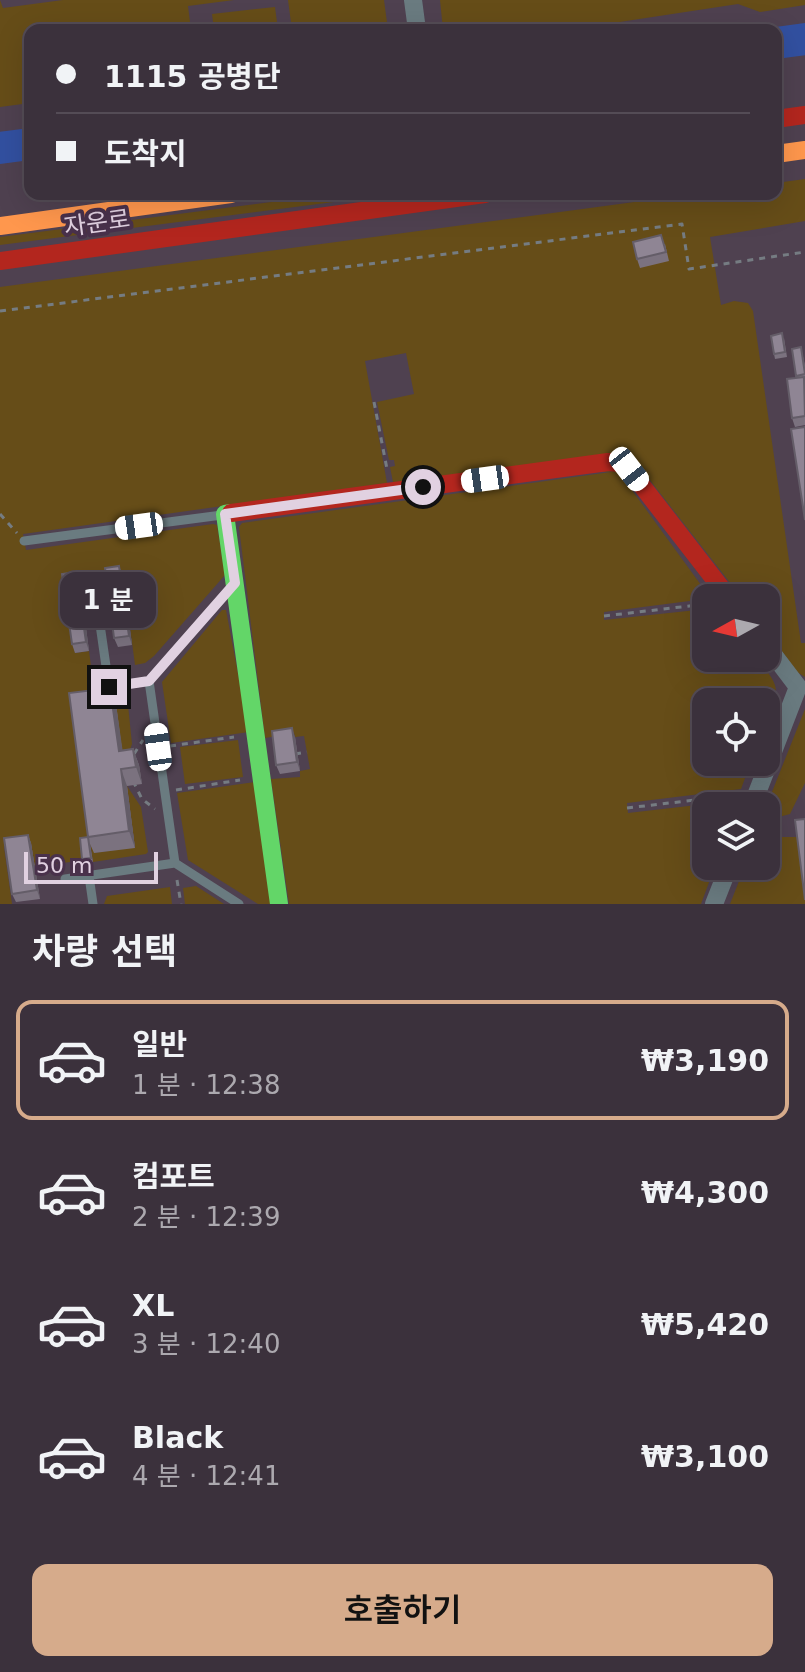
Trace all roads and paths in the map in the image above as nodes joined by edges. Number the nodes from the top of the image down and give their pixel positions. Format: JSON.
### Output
{"nodes":[{"id":1,"x":413,"y":0,"type":"edge"},
{"id":2,"x":416,"y":24,"type":"edge"},
{"id":3,"x":805,"y":115,"type":"edge"},
{"id":4,"x":782,"y":118,"type":"edge"},
{"id":5,"x":805,"y":150,"type":"edge"},
{"id":6,"x":782,"y":153,"type":"edge"},
{"id":7,"x":188,"y":200,"type":"edge"},
{"id":8,"x":418,"y":200,"type":"edge"},
{"id":9,"x":0,"y":226,"type":"edge"},
{"id":10,"x":805,"y":252,"type":"edge"},
{"id":11,"x":0,"y":261,"type":"edge"},
{"id":12,"x":0,"y":311,"type":"edge"},
{"id":13,"x":374,"y":402,"type":"dead end"},
{"id":14,"x":392,"y":491,"type":"junction"},
{"id":15,"x":0,"y":514,"type":"edge"},
{"id":16,"x":225,"y":514,"type":"junction"},
{"id":17,"x":24,"y":541,"type":"joint"},
{"id":18,"x":94,"y":583,"type":"dead end"},
{"id":19,"x":235,"y":583,"type":"junction"},
{"id":20,"x":718,"y":584,"type":"edge"},
{"id":21,"x":692,"y":606,"type":"edge"},
{"id":22,"x":604,"y":616,"type":"dead end"},
{"id":23,"x":780,"y":661,"type":"edge"},
{"id":24,"x":149,"y":681,"type":"junction"},
{"id":25,"x":802,"y":686,"type":"edge"},
{"id":26,"x":256,"y":734,"type":"junction"},
{"id":27,"x":142,"y":741,"type":"dead end"},
{"id":28,"x":158,"y":747,"type":"junction"},
{"id":29,"x":307,"y":752,"type":"dead end"},
{"id":30,"x":132,"y":763,"type":"edge"},
{"id":31,"x":261,"y":768,"type":"junction"},
{"id":32,"x":126,"y":777,"type":"edge"},
{"id":33,"x":165,"y":791,"type":"junction"},
{"id":34,"x":757,"y":792,"type":"edge"},
{"id":35,"x":692,"y":804,"type":"edge"},
{"id":36,"x":151,"y":807,"type":"dead end"},
{"id":37,"x":627,"y":808,"type":"dead end"},
{"id":38,"x":175,"y":863,"type":"junction"},
{"id":39,"x":89,"y":876,"type":"junction"},
{"id":40,"x":65,"y":879,"type":"dead end"},
{"id":41,"x":723,"y":880,"type":"edge"},
{"id":42,"x":93,"y":904,"type":"edge"},
{"id":43,"x":181,"y":904,"type":"edge"},
{"id":44,"x":239,"y":904,"type":"edge"},
{"id":45,"x":279,"y":904,"type":"edge"},
{"id":46,"x":714,"y":904,"type":"edge"}],
"edges":[{"from":1,"to":2,"type":"street"},
{"from":3,"to":4,"type":"street"},
{"from":5,"to":6,"type":"street"},
{"from":7,"to":9,"type":"street","name":"자운로"},
{"from":8,"to":11,"type":"street","name":"자운로"},
{"from":10,"to":12,"type":"path"},
{"from":13,"to":14,"type":"path"},
{"from":14,"to":16,"type":"street"},
{"from":14,"to":20,"type":"street"},
{"from":15,"to":17,"type":"path"},
{"from":16,"to":17,"type":"lane"},
{"from":16,"to":19,"type":"street"},
{"from":18,"to":24,"type":"lane"},
{"from":19,"to":24,"type":"lane"},
{"from":19,"to":26,"type":"street"},
{"from":21,"to":22,"type":"path"},
{"from":23,"to":25,"type":"street"},
{"from":24,"to":28,"type":"lane"},
{"from":25,"to":34,"type":"street"},
{"from":26,"to":28,"type":"path"},
{"from":26,"to":31,"type":"street"},
{"from":27,"to":30,"type":"path"},
{"from":28,"to":33,"type":"lane"},
{"from":29,"to":31,"type":"path"},
{"from":31,"to":33,"type":"path"},
{"from":31,"to":45,"type":"street"},
{"from":32,"to":36,"type":"path"},
{"from":33,"to":38,"type":"lane"},
{"from":35,"to":37,"type":"path"},
{"from":38,"to":39,"type":"lane"},
{"from":38,"to":43,"type":"path"},
{"from":38,"to":44,"type":"lane"},
{"from":39,"to":40,"type":"lane"},
{"from":39,"to":42,"type":"lane"},
{"from":41,"to":46,"type":"street"}]}
